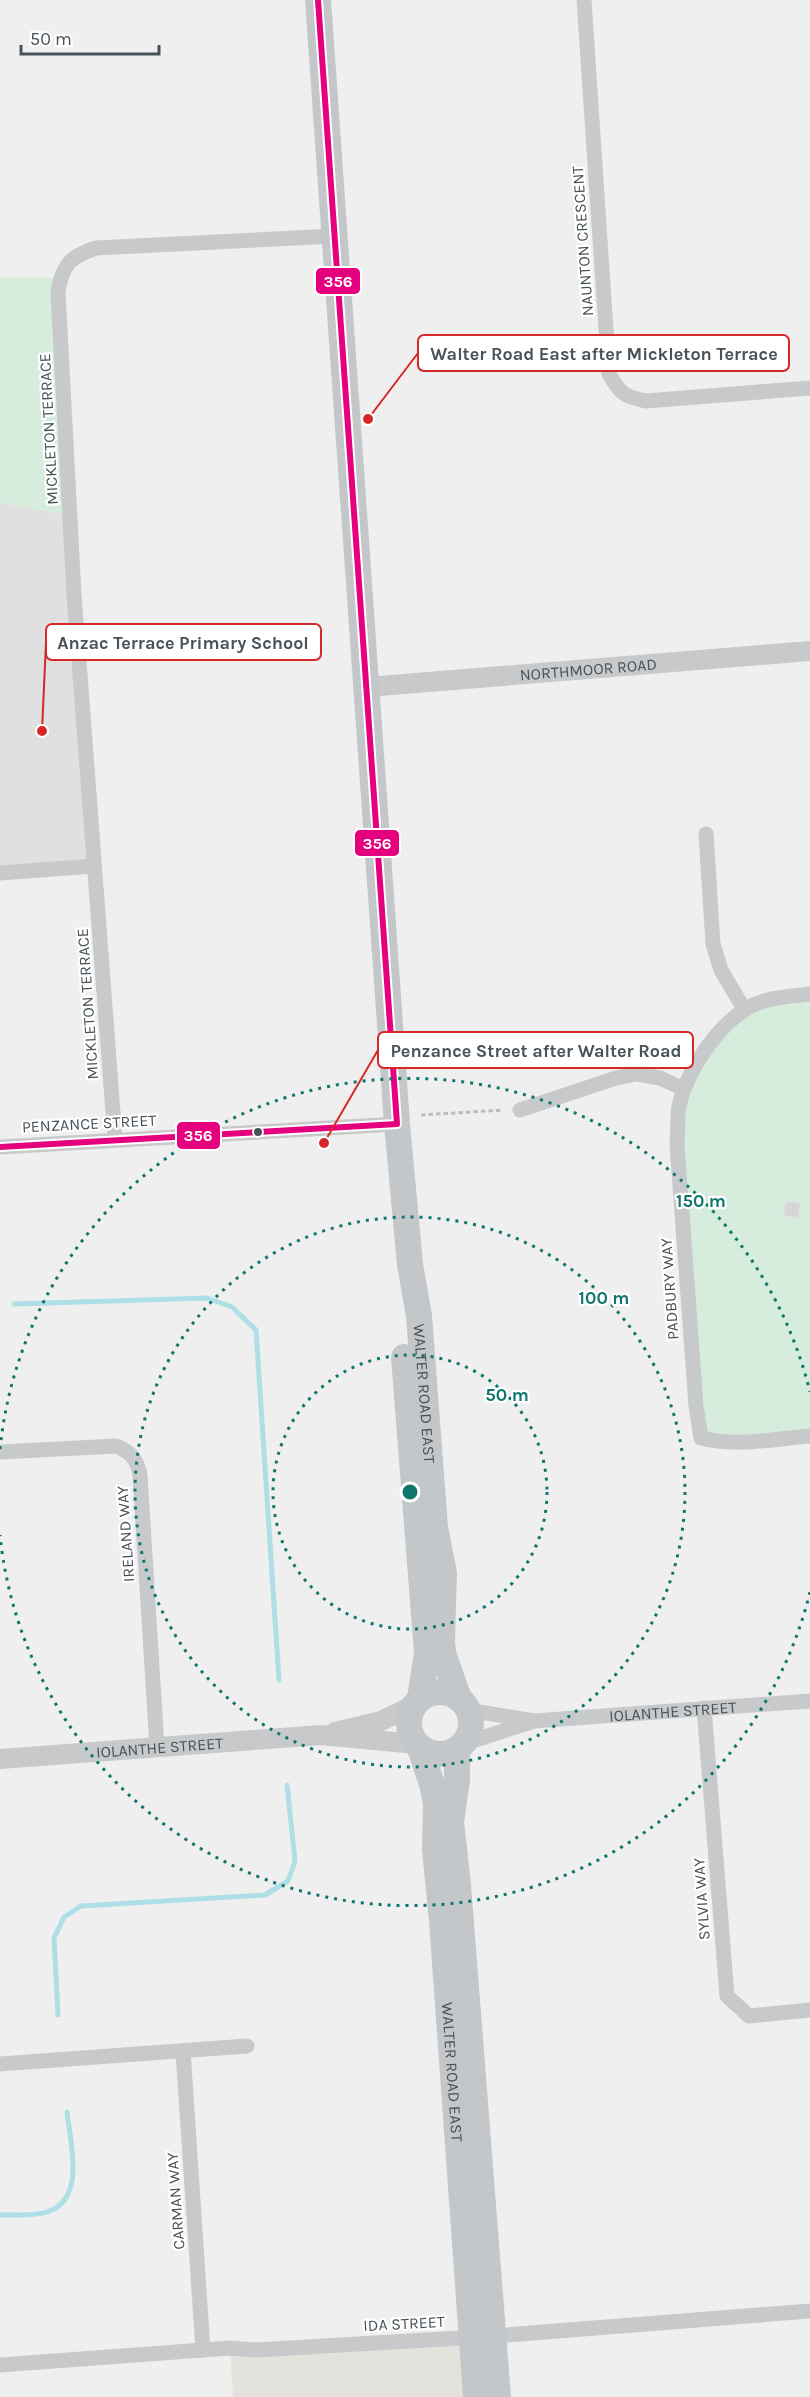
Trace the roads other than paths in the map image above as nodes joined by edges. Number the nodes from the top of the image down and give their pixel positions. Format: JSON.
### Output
{"nodes":[{"id":1,"x":318,"y":0,"type":"edge"},
{"id":2,"x":584,"y":0,"type":"edge"},
{"id":3,"x":334,"y":236,"type":"junction"},
{"id":4,"x":810,"y":388,"type":"edge"},
{"id":5,"x":810,"y":651,"type":"edge"},
{"id":6,"x":367,"y":687,"type":"junction"},
{"id":7,"x":706,"y":834,"type":"dead end"},
{"id":8,"x":94,"y":866,"type":"junction"},
{"id":9,"x":0,"y":873,"type":"edge"},
{"id":10,"x":810,"y":994,"type":"edge"},
{"id":11,"x":744,"y":1009,"type":"junction"},
{"id":12,"x":684,"y":1089,"type":"junction"},
{"id":13,"x":520,"y":1110,"type":"road end"},
{"id":14,"x":397,"y":1124,"type":"junction"},
{"id":15,"x":115,"y":1139,"type":"junction"},
{"id":16,"x":0,"y":1146,"type":"edge"},
{"id":17,"x":410,"y":1264,"type":"junction"},
{"id":18,"x":810,"y":1436,"type":"edge"},
{"id":19,"x":0,"y":1452,"type":"edge"},
{"id":20,"x":810,"y":1701,"type":"edge"},
{"id":21,"x":417,"y":1702,"type":"junction"},
{"id":22,"x":463,"y":1704,"type":"junction"},
{"id":23,"x":704,"y":1708,"type":"junction"},
{"id":24,"x":534,"y":1721,"type":"junction"},
{"id":25,"x":321,"y":1735,"type":"junction"},
{"id":26,"x":418,"y":1746,"type":"junction"},
{"id":27,"x":460,"y":1746,"type":"junction"},
{"id":28,"x":157,"y":1747,"type":"junction"},
{"id":29,"x":0,"y":1759,"type":"edge"},
{"id":30,"x":810,"y":2010,"type":"edge"},
{"id":31,"x":247,"y":2046,"type":"dead end"},
{"id":32,"x":183,"y":2051,"type":"junction"},
{"id":33,"x":0,"y":2064,"type":"edge"},
{"id":34,"x":810,"y":2311,"type":"edge"},
{"id":35,"x":483,"y":2337,"type":"junction"},
{"id":36,"x":203,"y":2350,"type":"junction"},
{"id":37,"x":0,"y":2365,"type":"edge"},
{"id":38,"x":476,"y":2397,"type":"edge"},
{"id":39,"x":498,"y":2397,"type":"edge"}],
"edges":[{"from":1,"to":3,"type":"main road","name":"WALTER ROAD EAST"},
{"from":2,"to":4,"type":"street","name":"NAUNTON CRESCENT"},
{"from":3,"to":6,"type":"main road","name":"WALTER ROAD EAST"},
{"from":3,"to":8,"type":"street","name":"MICKLETON TERRACE"},
{"from":5,"to":6,"type":"street","name":"NORTHMOOR ROAD"},
{"from":6,"to":14,"type":"main road","name":"WALTER ROAD EAST"},
{"from":7,"to":11,"type":"street"},
{"from":8,"to":9,"type":"street"},
{"from":8,"to":15,"type":"street","name":"MICKLETON TERRACE"},
{"from":10,"to":11,"type":"street","name":"PADBURY WAY"},
{"from":11,"to":12,"type":"street","name":"PADBURY WAY"},
{"from":12,"to":13,"type":"street"},
{"from":12,"to":18,"type":"street","name":"PADBURY WAY"},
{"from":14,"to":15,"type":"street","name":"PENZANCE STREET"},
{"from":14,"to":17,"type":"main road","name":"WALTER ROAD EAST"},
{"from":15,"to":16,"type":"street","name":"PENZANCE STREET"},
{"from":17,"to":21,"type":"main road","name":"WALTER ROAD EAST"},
{"from":17,"to":22,"type":"main road","name":"WALTER ROAD EAST"},
{"from":19,"to":28,"type":"street","name":"IRELAND WAY"},
{"from":20,"to":23,"type":"street","name":"IOLANTHE STREET"},
{"from":21,"to":22,"type":"main road"},
{"from":21,"to":25,"type":"street","name":"IOLANTHE STREET"},
{"from":21,"to":26,"type":"main road"},
{"from":22,"to":24,"type":"street","name":"IOLANTHE STREET"},
{"from":22,"to":27,"type":"main road"},
{"from":23,"to":24,"type":"street","name":"IOLANTHE STREET"},
{"from":23,"to":30,"type":"street","name":"SYLVIA WAY"},
{"from":24,"to":27,"type":"street","name":"IOLANTHE STREET"},
{"from":25,"to":26,"type":"street","name":"IOLANTHE STREET"},
{"from":25,"to":28,"type":"street","name":"IOLANTHE STREET"},
{"from":26,"to":27,"type":"main road"},
{"from":26,"to":35,"type":"main road","name":"WALTER ROAD EAST"},
{"from":27,"to":35,"type":"main road","name":"WALTER ROAD EAST"},
{"from":28,"to":29,"type":"street","name":"IOLANTHE STREET"},
{"from":31,"to":32,"type":"street"},
{"from":32,"to":33,"type":"street"},
{"from":32,"to":36,"type":"street","name":"CARMAN WAY"},
{"from":34,"to":35,"type":"street","name":"IDA STREET"},
{"from":35,"to":36,"type":"street","name":"IDA STREET"},
{"from":35,"to":38,"type":"main road","name":"WALTER ROAD EAST"},
{"from":35,"to":39,"type":"main road","name":"WALTER ROAD EAST"},
{"from":36,"to":37,"type":"street","name":"IDA STREET"}]}
